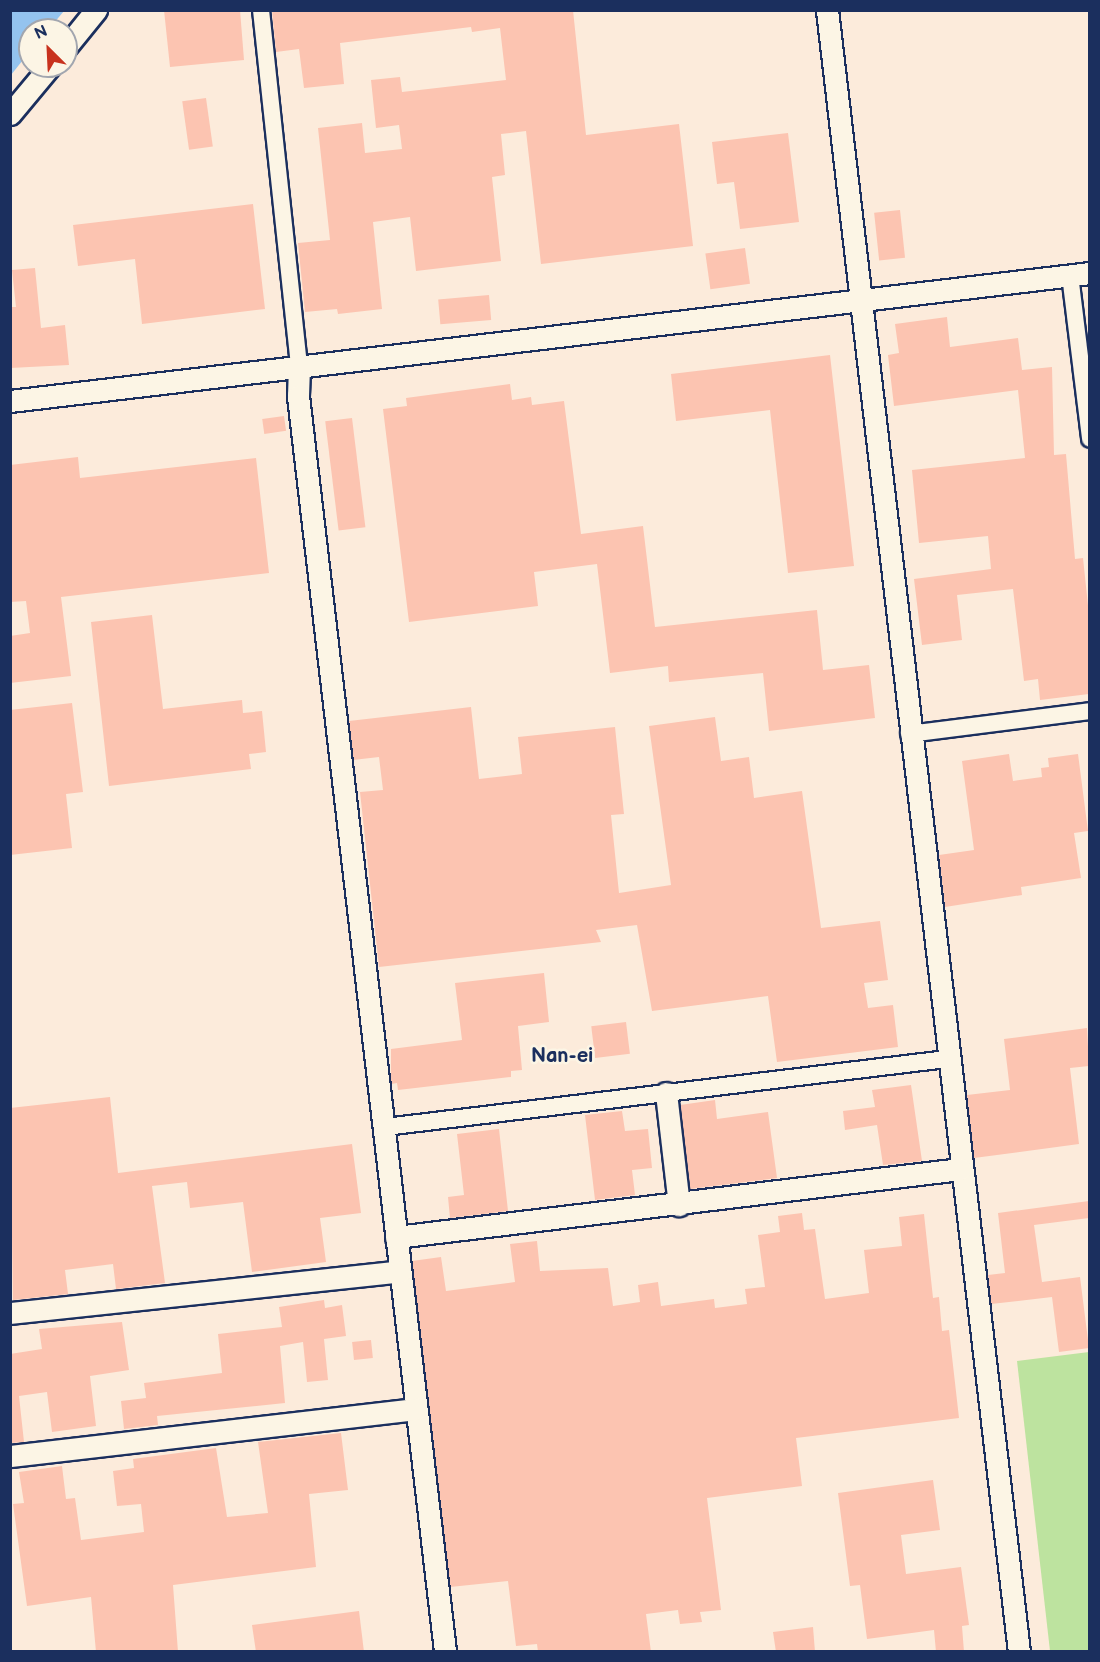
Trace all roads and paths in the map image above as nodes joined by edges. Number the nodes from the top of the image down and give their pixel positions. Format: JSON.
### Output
{"nodes":[{"id":1,"x":96,"y":10,"type":"edge"},
{"id":2,"x":261,"y":10,"type":"edge"},
{"id":3,"x":827,"y":10,"type":"edge"},
{"id":4,"x":78,"y":32,"type":"edge"},
{"id":5,"x":40,"y":78,"type":"edge"},
{"id":6,"x":10,"y":114,"type":"edge"},
{"id":7,"x":1080,"y":274,"type":"edge"},
{"id":8,"x":861,"y":300,"type":"junction"},
{"id":9,"x":299,"y":367,"type":"junction"},
{"id":10,"x":10,"y":401,"type":"edge"},
{"id":11,"x":1089,"y":439,"type":"edge"},
{"id":12,"x":1089,"y":711,"type":"edge"},
{"id":13,"x":909,"y":734,"type":"junction"},
{"id":14,"x":947,"y":1059,"type":"junction"},
{"id":15,"x":666,"y":1093,"type":"junction"},
{"id":16,"x":385,"y":1127,"type":"junction"},
{"id":17,"x":960,"y":1169,"type":"junction"},
{"id":18,"x":679,"y":1205,"type":"junction"},
{"id":19,"x":396,"y":1237,"type":"junction"},
{"id":20,"x":400,"y":1271,"type":"junction"},
{"id":21,"x":10,"y":1313,"type":"edge"},
{"id":22,"x":416,"y":1409,"type":"junction"},
{"id":23,"x":10,"y":1456,"type":"edge"},
{"id":24,"x":446,"y":1652,"type":"edge"},
{"id":25,"x":1019,"y":1652,"type":"edge"}],
"edges":[{"from":1,"to":4,"type":"street"},
{"from":2,"to":9,"type":"street"},
{"from":3,"to":8,"type":"street"},
{"from":5,"to":6,"type":"street"},
{"from":7,"to":8,"type":"street"},
{"from":7,"to":11,"type":"street"},
{"from":8,"to":9,"type":"street"},
{"from":8,"to":13,"type":"street"},
{"from":9,"to":10,"type":"street"},
{"from":9,"to":16,"type":"street"},
{"from":12,"to":13,"type":"street"},
{"from":13,"to":14,"type":"street"},
{"from":14,"to":15,"type":"street"},
{"from":14,"to":17,"type":"street"},
{"from":15,"to":16,"type":"street"},
{"from":15,"to":18,"type":"street"},
{"from":16,"to":19,"type":"street"},
{"from":17,"to":18,"type":"street"},
{"from":17,"to":25,"type":"street"},
{"from":18,"to":19,"type":"street"},
{"from":19,"to":20,"type":"street"},
{"from":20,"to":21,"type":"street"},
{"from":20,"to":22,"type":"street"},
{"from":22,"to":23,"type":"street"},
{"from":22,"to":24,"type":"street"}]}
